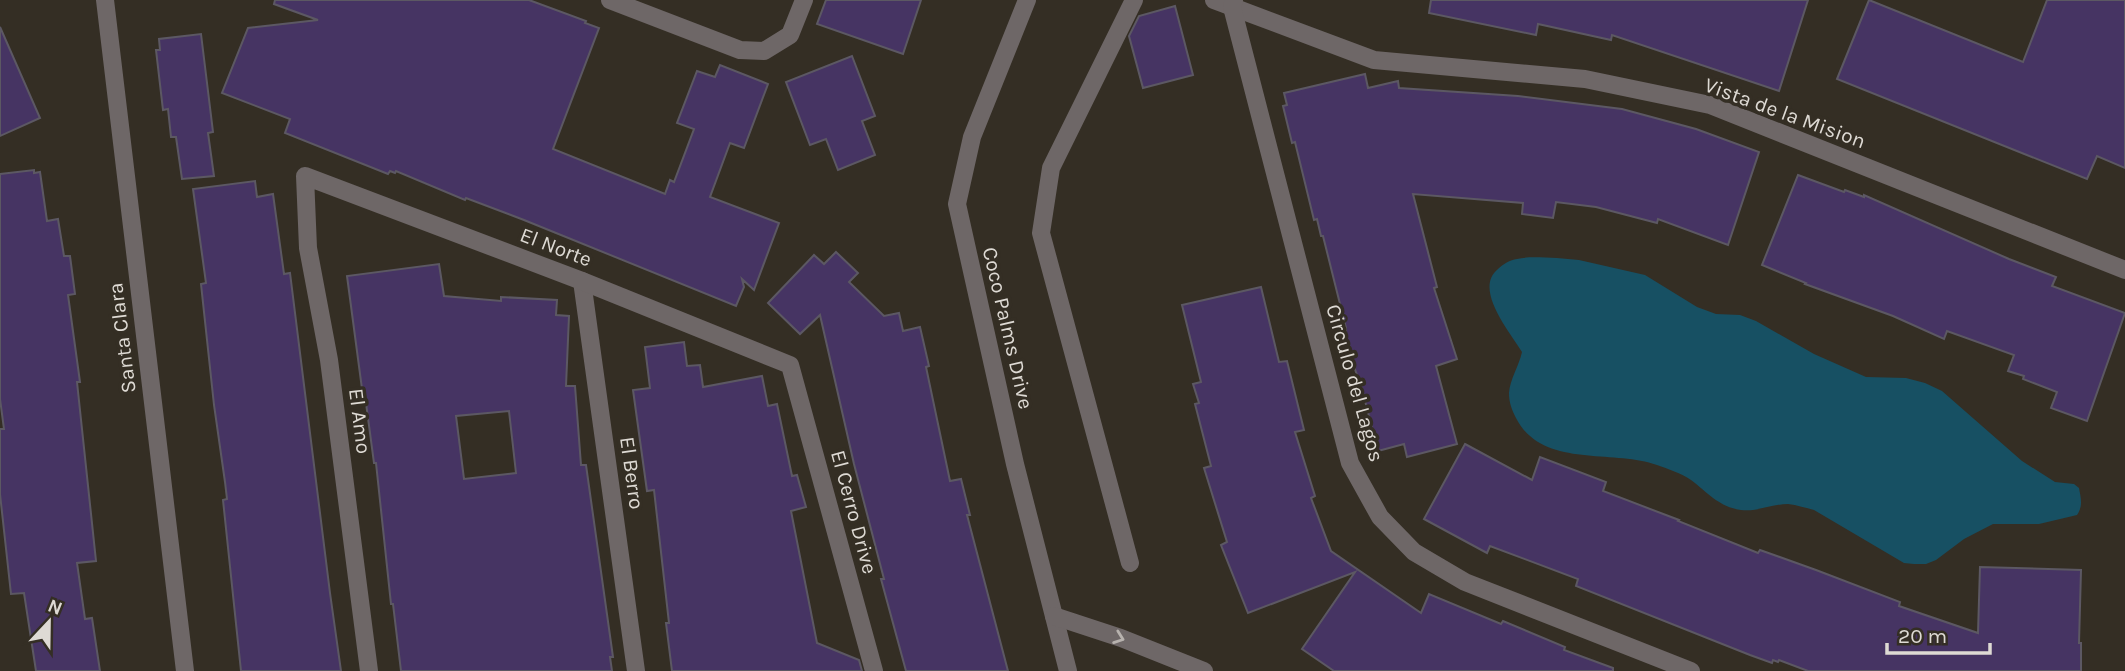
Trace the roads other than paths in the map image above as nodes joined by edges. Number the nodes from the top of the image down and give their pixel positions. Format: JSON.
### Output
{"nodes":[{"id":1,"x":104,"y":0,"type":"edge"},
{"id":2,"x":610,"y":0,"type":"edge"},
{"id":3,"x":1027,"y":0,"type":"edge"},
{"id":4,"x":1133,"y":0,"type":"edge"},
{"id":5,"x":1214,"y":0,"type":"edge"},
{"id":6,"x":1233,"y":4,"type":"edge"},
{"id":7,"x":802,"y":7,"type":"edge"},
{"id":8,"x":305,"y":176,"type":"joint"},
{"id":9,"x":2125,"y":270,"type":"edge"},
{"id":10,"x":582,"y":281,"type":"junction"},
{"id":11,"x":790,"y":365,"type":"joint"},
{"id":12,"x":1130,"y":563,"type":"dead end"},
{"id":13,"x":1054,"y":616,"type":"junction"},
{"id":14,"x":185,"y":671,"type":"edge"},
{"id":15,"x":369,"y":671,"type":"edge"},
{"id":16,"x":636,"y":671,"type":"edge"},
{"id":17,"x":874,"y":671,"type":"edge"},
{"id":18,"x":1068,"y":671,"type":"edge"},
{"id":19,"x":1204,"y":671,"type":"edge"},
{"id":20,"x":1690,"y":671,"type":"edge"}],
"edges":[{"from":1,"to":14,"type":"street","name":"Santa Clara"},
{"from":2,"to":7,"type":"street"},
{"from":3,"to":13,"type":"street","name":"Coco Palms Drive"},
{"from":4,"to":12,"type":"street"},
{"from":5,"to":6,"type":"street","name":"Vista de la Mision"},
{"from":6,"to":9,"type":"street","name":"Vista de la Mision"},
{"from":6,"to":20,"type":"street","name":"Circulo del Lagos"},
{"from":8,"to":10,"type":"street","name":"El Norte"},
{"from":8,"to":15,"type":"street","name":"El Amo"},
{"from":10,"to":11,"type":"street","name":"El Norte"},
{"from":10,"to":16,"type":"street","name":"El Berro"},
{"from":11,"to":17,"type":"street","name":"El Cerro Drive"},
{"from":13,"to":18,"type":"street","name":"Coco Palms Drive"},
{"from":13,"to":19,"type":"street","one_way":true}]}
